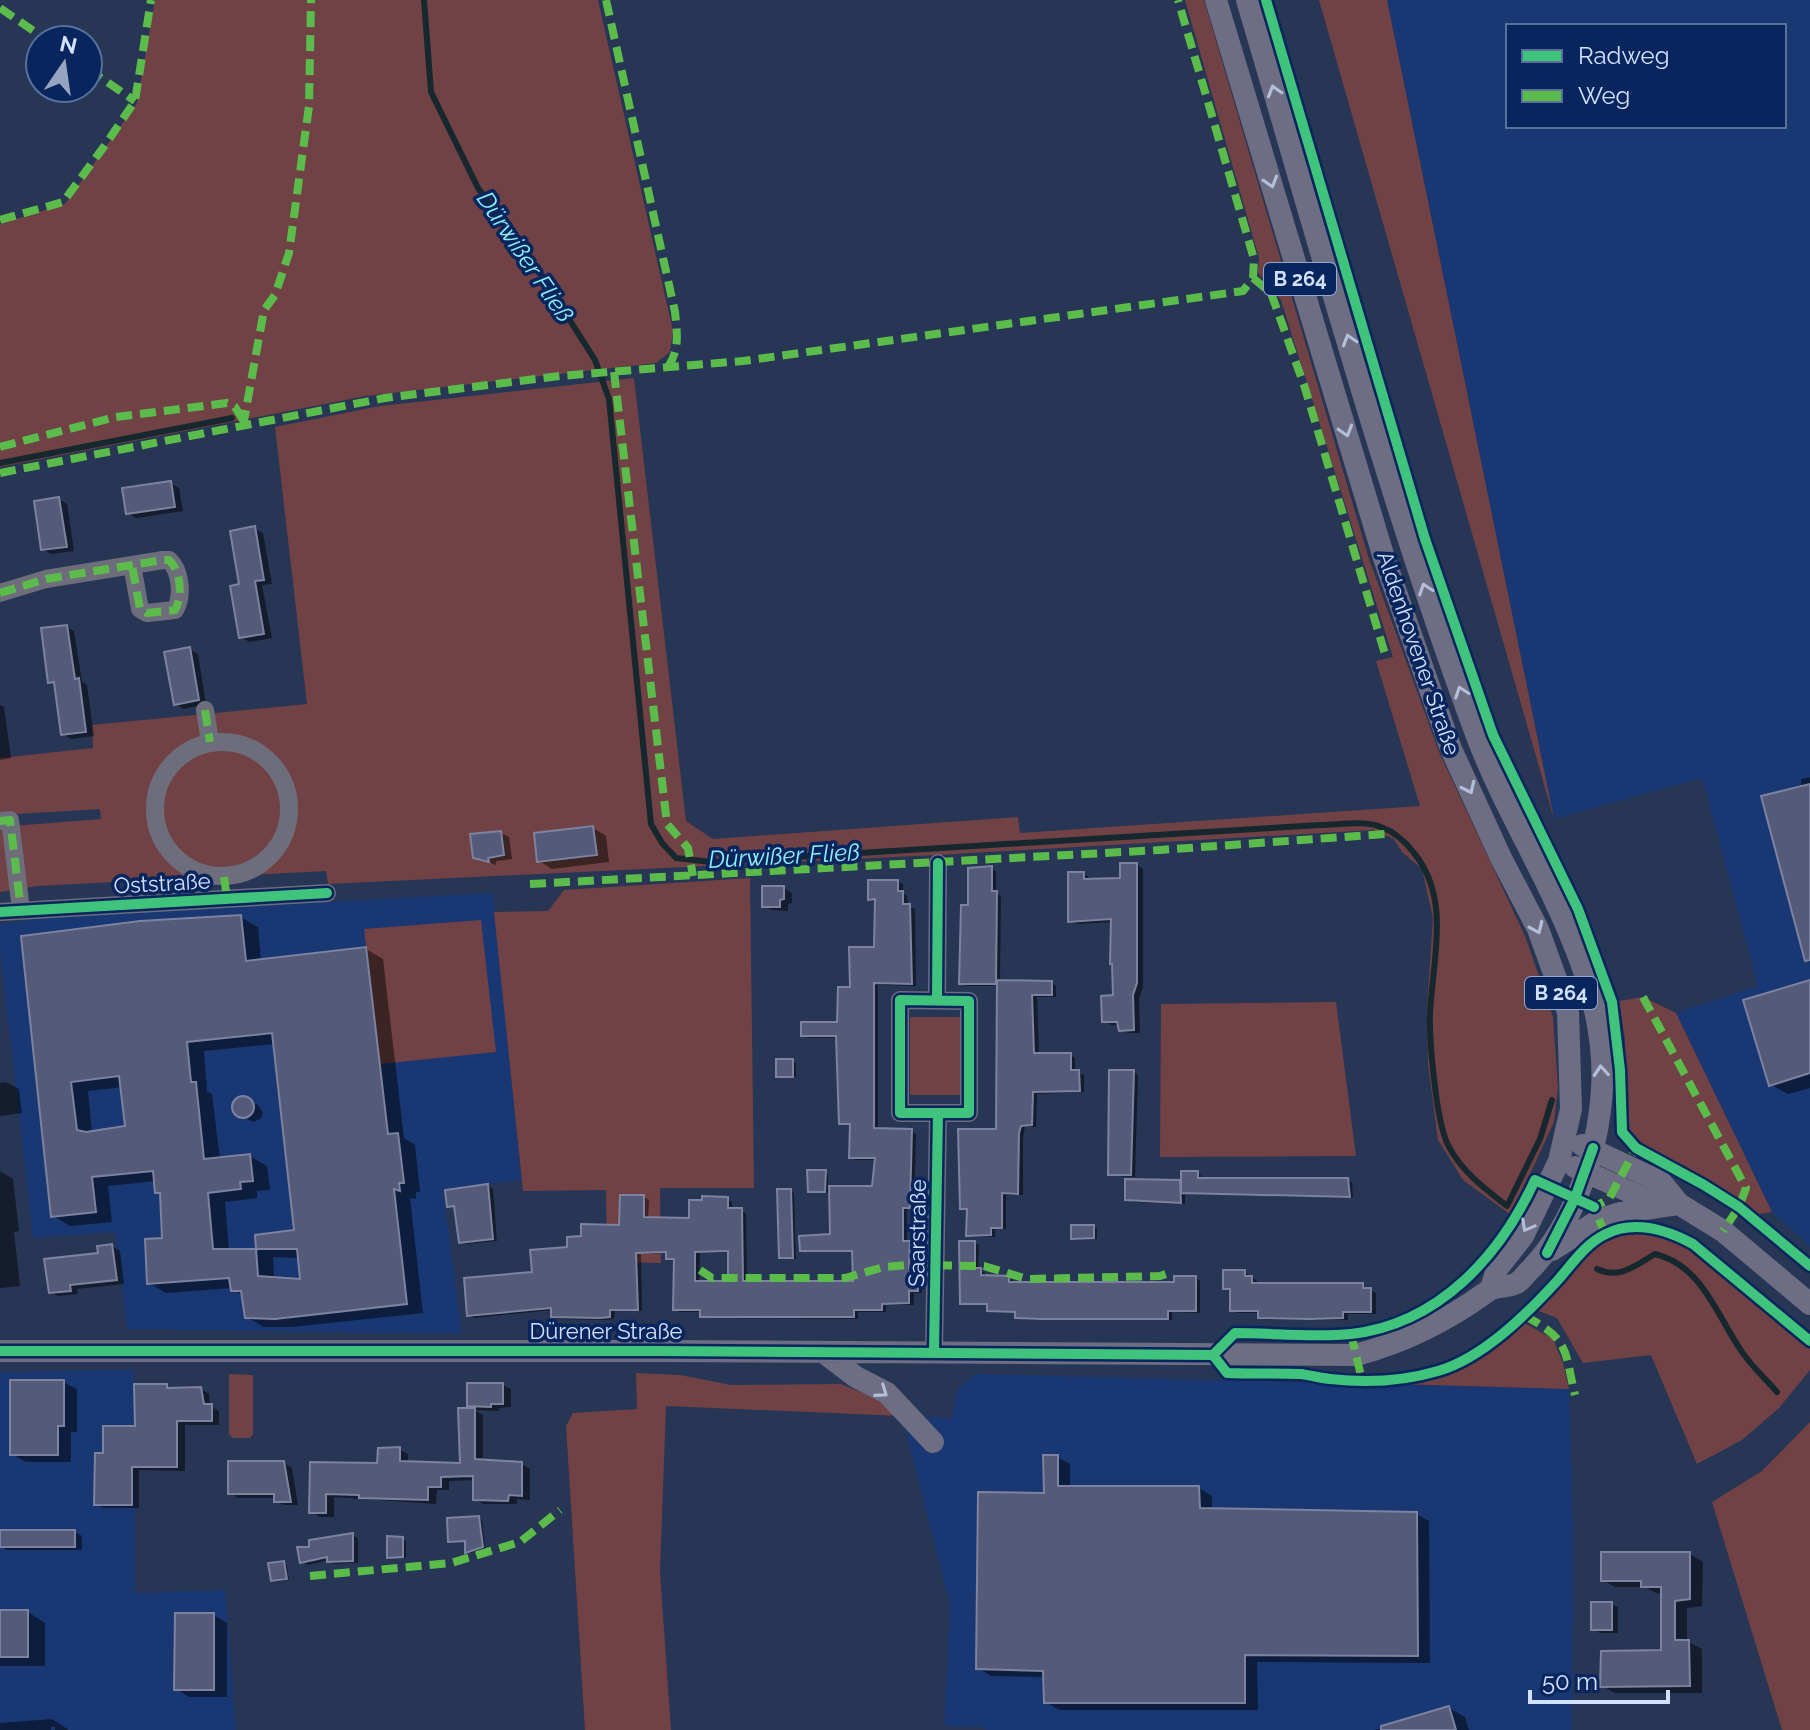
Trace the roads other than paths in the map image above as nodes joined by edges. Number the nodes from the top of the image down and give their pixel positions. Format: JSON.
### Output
{"nodes":[{"id":1,"x":1216,"y":0,"type":"edge"},
{"id":2,"x":1247,"y":0,"type":"edge"},
{"id":3,"x":132,"y":565,"type":"dead end"},
{"id":4,"x":0,"y":593,"type":"edge"},
{"id":5,"x":205,"y":710,"type":"dead end"},
{"id":6,"x":210,"y":742,"type":"junction"},
{"id":7,"x":5,"y":821,"type":"edge"},
{"id":8,"x":938,"y":863,"type":"dead end"},
{"id":9,"x":224,"y":877,"type":"junction"},
{"id":10,"x":327,"y":893,"type":"dead end"},
{"id":11,"x":227,"y":899,"type":"junction"},
{"id":12,"x":21,"y":910,"type":"junction"},
{"id":13,"x":0,"y":912,"type":"edge"},
{"id":14,"x":937,"y":1000,"type":"junction"},
{"id":15,"x":938,"y":1113,"type":"junction"},
{"id":16,"x":1593,"y":1148,"type":"junction"},
{"id":17,"x":1562,"y":1151,"type":"junction"},
{"id":18,"x":1586,"y":1171,"type":"junction"},
{"id":19,"x":1679,"y":1204,"type":"junction"},
{"id":20,"x":1547,"y":1253,"type":"junction"},
{"id":21,"x":1491,"y":1288,"type":"junction"},
{"id":22,"x":1810,"y":1304,"type":"edge"},
{"id":23,"x":0,"y":1351,"type":"edge"},
{"id":24,"x":823,"y":1352,"type":"junction"},
{"id":25,"x":934,"y":1352,"type":"junction"},
{"id":26,"x":933,"y":1442,"type":"dead end"}],
"edges":[{"from":1,"to":17,"type":"main road","name":"Aldenhovener Straße","number":"B 264","one_way":true},
{"from":16,"to":2,"type":"main road","name":"Aldenhovener Straße","number":"B 264","one_way":true},
{"from":3,"to":4,"type":"street"},
{"from":5,"to":6,"type":"street"},
{"from":6,"to":9,"type":"street"},
{"from":6,"to":9,"type":"street"},
{"from":7,"to":12,"type":"street"},
{"from":8,"to":14,"type":"street"},
{"from":9,"to":11,"type":"street"},
{"from":10,"to":11,"type":"street","name":"Oststraße"},
{"from":11,"to":12,"type":"street","name":"Oststraße"},
{"from":12,"to":13,"type":"street","name":"Oststraße"},
{"from":14,"to":15,"type":"street"},
{"from":14,"to":15,"type":"street"},
{"from":15,"to":25,"type":"street","name":"Saarstraße"},
{"from":16,"to":17,"type":"main road"},
{"from":16,"to":18,"type":"main road","name":"Aldenhovener Straße"},
{"from":16,"to":19,"type":"main road"},
{"from":17,"to":18,"type":"main road"},
{"from":17,"to":21,"type":"main road","name":"Aldenhovener Straße","one_way":true},
{"from":18,"to":19,"type":"main road"},
{"from":18,"to":20,"type":"main road","name":"Dürener Straße"},
{"from":19,"to":20,"type":"main road"},
{"from":19,"to":22,"type":"main road"},
{"from":20,"to":21,"type":"main road","name":"Dürener Straße"},
{"from":21,"to":25,"type":"main road","name":"Dürener Straße"},
{"from":23,"to":24,"type":"main road","name":"Dürener Straße"},
{"from":24,"to":25,"type":"main road","name":"Dürener Straße"},
{"from":24,"to":26,"type":"main road","one_way":true}]}
